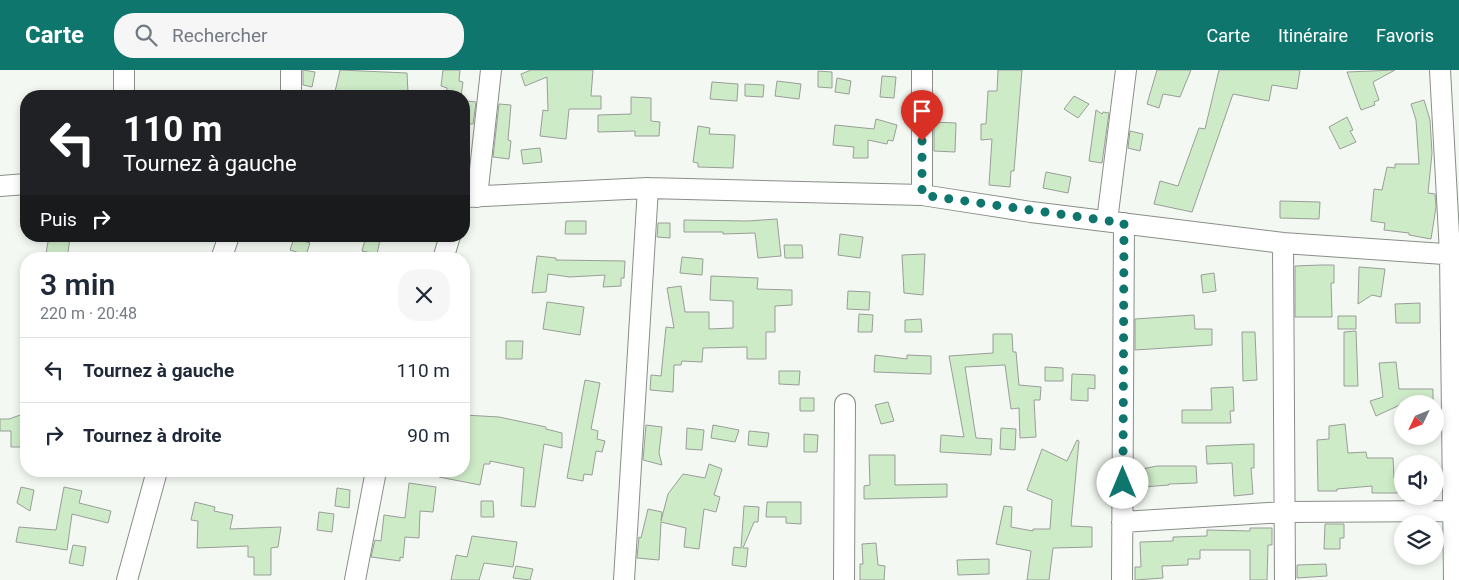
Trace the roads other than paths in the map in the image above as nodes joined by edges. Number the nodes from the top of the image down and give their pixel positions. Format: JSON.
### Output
{"nodes":[{"id":1,"x":124,"y":70,"type":"edge"},
{"id":2,"x":291,"y":70,"type":"edge"},
{"id":3,"x":491,"y":70,"type":"edge"},
{"id":4,"x":922,"y":70,"type":"edge"},
{"id":5,"x":1126,"y":70,"type":"edge"},
{"id":6,"x":1440,"y":70,"type":"edge"},
{"id":7,"x":124,"y":90,"type":"edge"},
{"id":8,"x":291,"y":90,"type":"edge"},
{"id":9,"x":20,"y":184,"type":"edge"},
{"id":10,"x":0,"y":186,"type":"edge"},
{"id":11,"x":648,"y":188,"type":"junction"},
{"id":12,"x":922,"y":195,"type":"junction"},
{"id":13,"x":470,"y":197,"type":"edge"},
{"id":14,"x":1116,"y":222,"type":"junction"},
{"id":15,"x":1284,"y":243,"type":"junction"},
{"id":16,"x":1455,"y":254,"type":"edge"},
{"id":17,"x":846,"y":404,"type":"dead end"},
{"id":18,"x":155,"y":477,"type":"edge"},
{"id":19,"x":375,"y":477,"type":"edge"},
{"id":20,"x":1452,"y":511,"type":"junction"},
{"id":21,"x":1286,"y":512,"type":"junction"},
{"id":22,"x":1122,"y":522,"type":"junction"},
{"id":23,"x":127,"y":580,"type":"edge"},
{"id":24,"x":355,"y":580,"type":"edge"},
{"id":25,"x":624,"y":580,"type":"edge"},
{"id":26,"x":844,"y":580,"type":"edge"},
{"id":27,"x":1122,"y":580,"type":"edge"},
{"id":28,"x":1285,"y":580,"type":"edge"},
{"id":29,"x":1454,"y":580,"type":"edge"}],
"edges":[{"from":1,"to":7,"type":"street"},
{"from":2,"to":8,"type":"street"},
{"from":3,"to":13,"type":"street"},
{"from":4,"to":12,"type":"street"},
{"from":5,"to":14,"type":"street"},
{"from":6,"to":16,"type":"street"},
{"from":9,"to":10,"type":"street"},
{"from":11,"to":12,"type":"street"},
{"from":11,"to":13,"type":"street"},
{"from":11,"to":25,"type":"street"},
{"from":12,"to":14,"type":"street"},
{"from":14,"to":15,"type":"street"},
{"from":14,"to":22,"type":"street"},
{"from":15,"to":16,"type":"street"},
{"from":15,"to":21,"type":"street"},
{"from":16,"to":20,"type":"street"},
{"from":17,"to":26,"type":"street"},
{"from":18,"to":23,"type":"street"},
{"from":19,"to":24,"type":"street"},
{"from":20,"to":21,"type":"street"},
{"from":20,"to":29,"type":"street"},
{"from":21,"to":22,"type":"street"},
{"from":21,"to":28,"type":"street"},
{"from":22,"to":27,"type":"street"}]}
